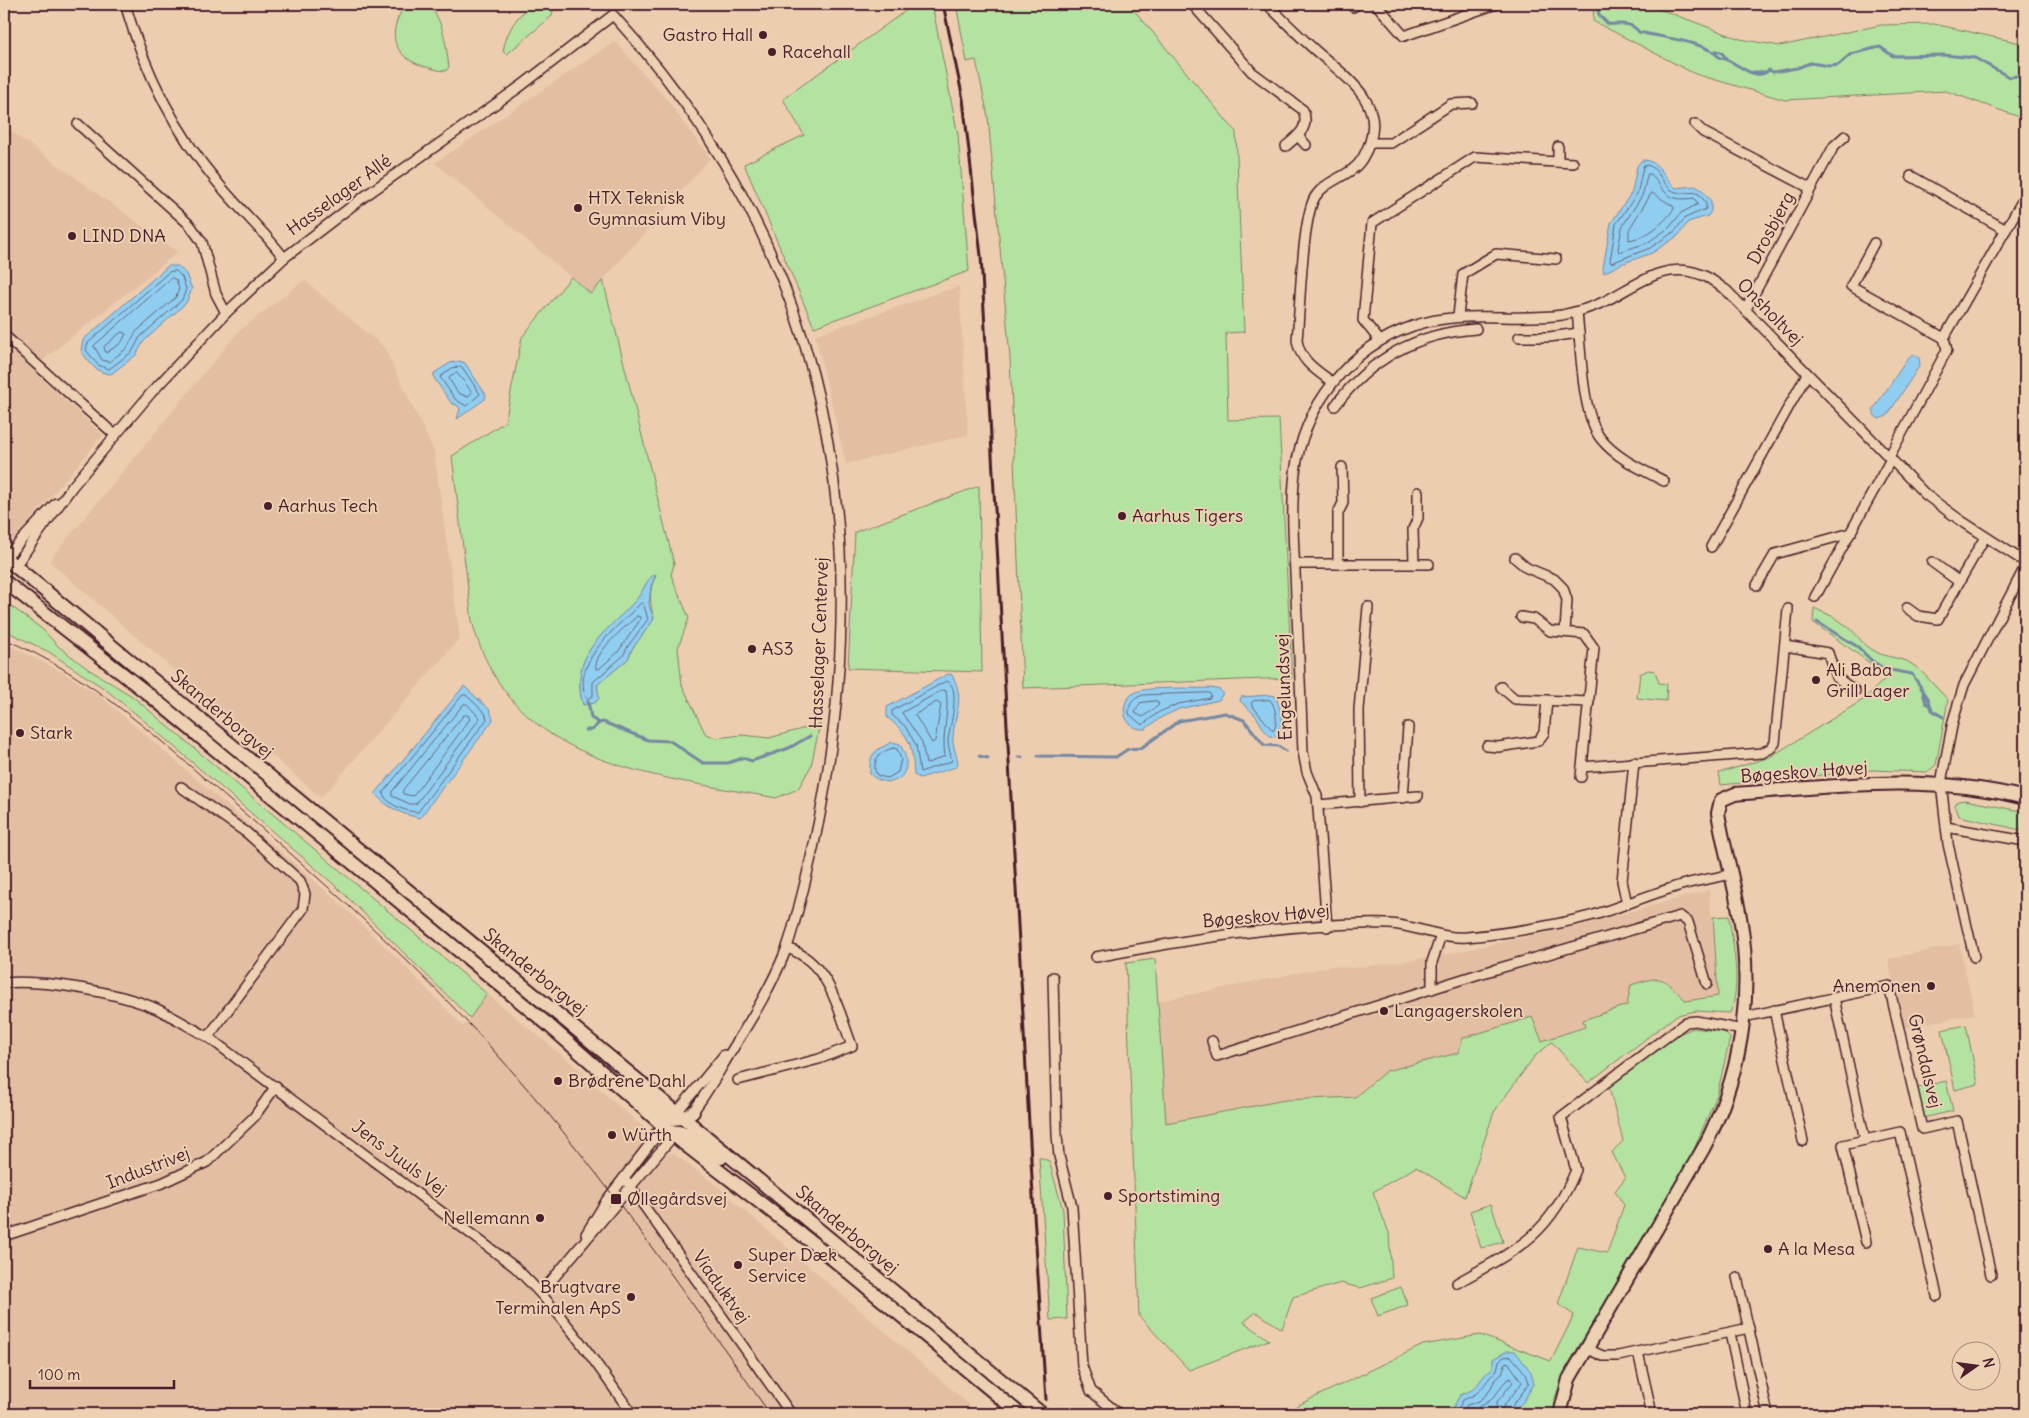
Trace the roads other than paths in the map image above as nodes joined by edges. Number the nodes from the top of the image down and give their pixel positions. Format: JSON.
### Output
{"nodes":[{"id":1,"x":125,"y":4,"type":"edge"},
{"id":2,"x":1192,"y":4,"type":"edge"},
{"id":3,"x":1266,"y":4,"type":"edge"},
{"id":4,"x":1376,"y":4,"type":"edge"},
{"id":5,"x":1496,"y":4,"type":"edge"},
{"id":6,"x":613,"y":15,"type":"joint"},
{"id":7,"x":1472,"y":103,"type":"dead end"},
{"id":8,"x":78,"y":124,"type":"dead end"},
{"id":9,"x":1695,"y":124,"type":"dead end"},
{"id":10,"x":1298,"y":136,"type":"junction"},
{"id":11,"x":1845,"y":136,"type":"dead end"},
{"id":12,"x":1370,"y":143,"type":"junction"},
{"id":13,"x":1306,"y":145,"type":"dead end"},
{"id":14,"x":1286,"y":146,"type":"dead end"},
{"id":15,"x":1558,"y":147,"type":"dead end"},
{"id":16,"x":1558,"y":162,"type":"junction"},
{"id":17,"x":1573,"y":163,"type":"dead end"},
{"id":18,"x":1911,"y":176,"type":"dead end"},
{"id":19,"x":1810,"y":188,"type":"junction"},
{"id":20,"x":2025,"y":196,"type":"edge"},
{"id":21,"x":2006,"y":230,"type":"junction"},
{"id":22,"x":1874,"y":243,"type":"dead end"},
{"id":23,"x":284,"y":258,"type":"junction"},
{"id":24,"x":1556,"y":259,"type":"dead end"},
{"id":25,"x":1622,"y":292,"type":"joint"},
{"id":26,"x":1746,"y":309,"type":"junction"},
{"id":27,"x":226,"y":312,"type":"junction"},
{"id":28,"x":1577,"y":312,"type":"junction"},
{"id":29,"x":1458,"y":316,"type":"junction"},
{"id":30,"x":1476,"y":330,"type":"dead end"},
{"id":31,"x":1579,"y":333,"type":"junction"},
{"id":32,"x":4,"y":336,"type":"edge"},
{"id":33,"x":1519,"y":337,"type":"dead end"},
{"id":34,"x":1944,"y":338,"type":"junction"},
{"id":35,"x":1380,"y":341,"type":"junction"},
{"id":36,"x":1343,"y":371,"type":"junction"},
{"id":37,"x":1807,"y":374,"type":"junction"},
{"id":38,"x":1332,"y":382,"type":"junction"},
{"id":39,"x":1354,"y":382,"type":"junction"},
{"id":40,"x":1335,"y":406,"type":"dead end"},
{"id":41,"x":114,"y":434,"type":"junction"},
{"id":42,"x":1890,"y":458,"type":"junction"},
{"id":43,"x":1342,"y":467,"type":"dead end"},
{"id":44,"x":1664,"y":481,"type":"dead end"},
{"id":45,"x":72,"y":487,"type":"junction"},
{"id":46,"x":1418,"y":492,"type":"dead end"},
{"id":47,"x":1851,"y":533,"type":"junction"},
{"id":48,"x":1985,"y":537,"type":"junction"},
{"id":49,"x":1711,"y":547,"type":"dead end"},
{"id":50,"x":1516,"y":558,"type":"dead end"},
{"id":51,"x":7,"y":560,"type":"edge"},
{"id":52,"x":1932,"y":562,"type":"dead end"},
{"id":53,"x":2025,"y":562,"type":"edge"},
{"id":54,"x":1295,"y":564,"type":"junction"},
{"id":55,"x":1338,"y":564,"type":"junction"},
{"id":56,"x":1414,"y":564,"type":"junction"},
{"id":57,"x":1428,"y":564,"type":"dead end"},
{"id":58,"x":2025,"y":567,"type":"edge"},
{"id":59,"x":4,"y":580,"type":"edge"},
{"id":60,"x":1958,"y":581,"type":"junction"},
{"id":61,"x":2022,"y":582,"type":"edge"},
{"id":62,"x":1757,"y":585,"type":"dead end"},
{"id":63,"x":1815,"y":597,"type":"dead end"},
{"id":64,"x":1368,"y":607,"type":"dead end"},
{"id":65,"x":1907,"y":608,"type":"dead end"},
{"id":66,"x":1788,"y":609,"type":"dead end"},
{"id":67,"x":1522,"y":617,"type":"dead end"},
{"id":68,"x":1565,"y":631,"type":"junction"},
{"id":69,"x":1785,"y":646,"type":"junction"},
{"id":70,"x":1501,"y":687,"type":"dead end"},
{"id":71,"x":1855,"y":691,"type":"dead end"},
{"id":72,"x":1547,"y":700,"type":"junction"},
{"id":73,"x":1589,"y":702,"type":"junction"},
{"id":74,"x":1408,"y":727,"type":"dead end"},
{"id":75,"x":1487,"y":746,"type":"dead end"},
{"id":76,"x":1634,"y":762,"type":"junction"},
{"id":77,"x":1582,"y":767,"type":"junction"},
{"id":78,"x":1581,"y":777,"type":"dead end"},
{"id":79,"x":1941,"y":783,"type":"junction"},
{"id":80,"x":182,"y":787,"type":"dead end"},
{"id":81,"x":1418,"y":796,"type":"dead end"},
{"id":82,"x":1403,"y":798,"type":"junction"},
{"id":83,"x":2025,"y":798,"type":"edge"},
{"id":84,"x":1360,"y":802,"type":"junction"},
{"id":85,"x":1318,"y":805,"type":"junction"},
{"id":86,"x":1946,"y":827,"type":"junction"},
{"id":87,"x":2025,"y":840,"type":"edge"},
{"id":88,"x":1731,"y":874,"type":"junction"},
{"id":89,"x":1627,"y":904,"type":"junction"},
{"id":90,"x":1328,"y":927,"type":"junction"},
{"id":91,"x":1440,"y":935,"type":"junction"},
{"id":92,"x":787,"y":948,"type":"junction"},
{"id":93,"x":1096,"y":957,"type":"dead end"},
{"id":94,"x":1974,"y":957,"type":"dead end"},
{"id":95,"x":1053,"y":977,"type":"dead end"},
{"id":96,"x":4,"y":983,"type":"edge"},
{"id":97,"x":1707,"y":984,"type":"dead end"},
{"id":98,"x":1432,"y":989,"type":"junction"},
{"id":99,"x":1834,"y":998,"type":"junction"},
{"id":100,"x":1774,"y":1010,"type":"junction"},
{"id":101,"x":1744,"y":1016,"type":"junction"},
{"id":102,"x":1743,"y":1030,"type":"junction"},
{"id":103,"x":208,"y":1037,"type":"junction"},
{"id":104,"x":1212,"y":1041,"type":"dead end"},
{"id":105,"x":736,"y":1043,"type":"junction"},
{"id":106,"x":738,"y":1080,"type":"dead end"},
{"id":107,"x":276,"y":1086,"type":"junction"},
{"id":108,"x":675,"y":1124,"type":"junction"},
{"id":109,"x":1803,"y":1140,"type":"dead end"},
{"id":110,"x":1865,"y":1140,"type":"junction"},
{"id":111,"x":625,"y":1179,"type":"junction"},
{"id":112,"x":631,"y":1188,"type":"junction"},
{"id":113,"x":4,"y":1236,"type":"edge"},
{"id":114,"x":1866,"y":1242,"type":"dead end"},
{"id":115,"x":577,"y":1248,"type":"junction"},
{"id":116,"x":1991,"y":1275,"type":"dead end"},
{"id":117,"x":1737,"y":1277,"type":"dead end"},
{"id":118,"x":1457,"y":1283,"type":"dead end"},
{"id":119,"x":541,"y":1293,"type":"junction"},
{"id":120,"x":1937,"y":1296,"type":"dead end"},
{"id":121,"x":1749,"y":1328,"type":"junction"},
{"id":122,"x":1730,"y":1332,"type":"junction"},
{"id":123,"x":1587,"y":1349,"type":"junction"},
{"id":124,"x":1638,"y":1352,"type":"junction"},
{"id":125,"x":632,"y":1414,"type":"edge"},
{"id":126,"x":791,"y":1414,"type":"edge"},
{"id":127,"x":1020,"y":1414,"type":"edge"},
{"id":128,"x":1042,"y":1414,"type":"edge"},
{"id":129,"x":1118,"y":1414,"type":"edge"},
{"id":130,"x":1560,"y":1414,"type":"edge"},
{"id":131,"x":1652,"y":1414,"type":"edge"},
{"id":132,"x":1747,"y":1414,"type":"edge"},
{"id":133,"x":1768,"y":1414,"type":"edge"}],
"edges":[{"from":1,"to":23,"type":"street"},
{"from":2,"to":10,"type":"street"},
{"from":3,"to":12,"type":"street"},
{"from":4,"to":5,"type":"street"},
{"from":6,"to":23,"type":"street","name":"Hasselager Allé"},
{"from":6,"to":92,"type":"street","name":"Hasselager Centervej"},
{"from":7,"to":12,"type":"street"},
{"from":8,"to":27,"type":"street"},
{"from":9,"to":19,"type":"street","name":"Drosbjerg"},
{"from":10,"to":13,"type":"street"},
{"from":10,"to":14,"type":"street"},
{"from":11,"to":19,"type":"street","name":"Drosbjerg"},
{"from":12,"to":38,"type":"street"},
{"from":15,"to":16,"type":"street"},
{"from":16,"to":17,"type":"street"},
{"from":16,"to":35,"type":"street"},
{"from":18,"to":21,"type":"street"},
{"from":19,"to":26,"type":"street","name":"Drosbjerg"},
{"from":20,"to":21,"type":"street"},
{"from":21,"to":34,"type":"street"},
{"from":22,"to":34,"type":"street"},
{"from":23,"to":27,"type":"street","name":"Hasselager Allé"},
{"from":24,"to":29,"type":"street"},
{"from":25,"to":26,"type":"street","name":"Onsholtvej"},
{"from":25,"to":28,"type":"street","name":"Engelundsvej"},
{"from":26,"to":37,"type":"street","name":"Onsholtvej"},
{"from":27,"to":41,"type":"street","name":"Hasselager Allé"},
{"from":28,"to":29,"type":"street","name":"Engelundsvej"},
{"from":28,"to":31,"type":"street"},
{"from":29,"to":35,"type":"street","name":"Engelundsvej"},
{"from":30,"to":39,"type":"street"},
{"from":31,"to":33,"type":"street"},
{"from":31,"to":44,"type":"street"},
{"from":32,"to":41,"type":"street"},
{"from":34,"to":42,"type":"street"},
{"from":35,"to":36,"type":"street","name":"Engelundsvej"},
{"from":36,"to":38,"type":"street","name":"Engelundsvej"},
{"from":36,"to":39,"type":"street"},
{"from":37,"to":42,"type":"street","name":"Onsholtvej"},
{"from":37,"to":49,"type":"street"},
{"from":38,"to":54,"type":"street","name":"Engelundsvej"},
{"from":39,"to":40,"type":"street"},
{"from":41,"to":45,"type":"street","name":"Hasselager Allé"},
{"from":42,"to":47,"type":"street"},
{"from":42,"to":48,"type":"street","name":"Onsholtvej"},
{"from":43,"to":55,"type":"street"},
{"from":45,"to":51,"type":"street","name":"Hasselager Allé"},
{"from":45,"to":51,"type":"street","name":"Hasselager Allé"},
{"from":46,"to":56,"type":"street"},
{"from":47,"to":62,"type":"street"},
{"from":47,"to":63,"type":"street"},
{"from":48,"to":53,"type":"street","name":"Onsholtvej"},
{"from":48,"to":60,"type":"street"},
{"from":50,"to":68,"type":"street"},
{"from":51,"to":59,"type":"main road","name":"Hasselager Allé"},
{"from":51,"to":108,"type":"main road","name":"Skanderborgvej"},
{"from":52,"to":60,"type":"street"},
{"from":54,"to":55,"type":"street"},
{"from":54,"to":85,"type":"street","name":"Engelundsvej"},
{"from":55,"to":56,"type":"street"},
{"from":56,"to":57,"type":"street"},
{"from":58,"to":61,"type":"street"},
{"from":59,"to":108,"type":"main road","name":"Skanderborgvej"},
{"from":60,"to":65,"type":"street"},
{"from":61,"to":79,"type":"street"},
{"from":64,"to":84,"type":"street"},
{"from":66,"to":69,"type":"street"},
{"from":67,"to":68,"type":"street"},
{"from":68,"to":73,"type":"street"},
{"from":69,"to":71,"type":"street"},
{"from":69,"to":76,"type":"street"},
{"from":70,"to":72,"type":"street"},
{"from":72,"to":73,"type":"street"},
{"from":72,"to":75,"type":"street"},
{"from":73,"to":77,"type":"street"},
{"from":74,"to":82,"type":"street"},
{"from":76,"to":77,"type":"street"},
{"from":76,"to":89,"type":"street"},
{"from":77,"to":78,"type":"street"},
{"from":79,"to":83,"type":"main road","name":"Bøgeskov Høvej"},
{"from":79,"to":86,"type":"street"},
{"from":79,"to":88,"type":"main road","name":"Bøgeskov Høvej"},
{"from":80,"to":103,"type":"street"},
{"from":81,"to":82,"type":"street"},
{"from":82,"to":84,"type":"street"},
{"from":84,"to":85,"type":"street"},
{"from":85,"to":90,"type":"street","name":"Engelundsvej"},
{"from":86,"to":87,"type":"street"},
{"from":86,"to":94,"type":"street"},
{"from":88,"to":89,"type":"street","name":"Bøgeskov Høvej"},
{"from":88,"to":101,"type":"main road"},
{"from":89,"to":91,"type":"street","name":"Bøgeskov Høvej"},
{"from":90,"to":91,"type":"street","name":"Bøgeskov Høvej"},
{"from":90,"to":93,"type":"street","name":"Bøgeskov Høvej"},
{"from":91,"to":98,"type":"street"},
{"from":92,"to":105,"type":"street","name":"Hasselager Centervej"},
{"from":92,"to":106,"type":"street"},
{"from":95,"to":129,"type":"street"},
{"from":96,"to":103,"type":"street","name":"Jens Juuls Vej"},
{"from":97,"to":98,"type":"street"},
{"from":98,"to":104,"type":"street"},
{"from":99,"to":100,"type":"street","name":"Grøndalsvej"},
{"from":99,"to":110,"type":"street"},
{"from":99,"to":116,"type":"street","name":"Grøndalsvej"},
{"from":100,"to":101,"type":"street","name":"Grøndalsvej"},
{"from":100,"to":109,"type":"street"},
{"from":101,"to":102,"type":"main road"},
{"from":102,"to":118,"type":"street"},
{"from":102,"to":123,"type":"main road"},
{"from":103,"to":107,"type":"street","name":"Jens Juuls Vej"},
{"from":105,"to":108,"type":"street","name":"Hasselager Centervej"},
{"from":105,"to":108,"type":"street","name":"Hasselager Centervej"},
{"from":107,"to":113,"type":"street","name":"Industrivej"},
{"from":107,"to":119,"type":"street","name":"Jens Juuls Vej"},
{"from":108,"to":111,"type":"street"},
{"from":108,"to":112,"type":"street"},
{"from":108,"to":127,"type":"main road","name":"Skanderborgvej"},
{"from":108,"to":128,"type":"main road","name":"Skanderborgvej"},
{"from":110,"to":114,"type":"street"},
{"from":110,"to":120,"type":"street"},
{"from":111,"to":112,"type":"street","name":"Viaduktvej"},
{"from":111,"to":115,"type":"street"},
{"from":112,"to":115,"type":"street"},
{"from":112,"to":126,"type":"street","name":"Viaduktvej"},
{"from":115,"to":119,"type":"street"},
{"from":117,"to":121,"type":"street"},
{"from":119,"to":125,"type":"street","name":"Jens Juuls Vej"},
{"from":121,"to":122,"type":"street"},
{"from":121,"to":133,"type":"street"},
{"from":122,"to":124,"type":"street"},
{"from":122,"to":132,"type":"street"},
{"from":123,"to":124,"type":"street"},
{"from":123,"to":130,"type":"main road"},
{"from":124,"to":131,"type":"street"}]}
